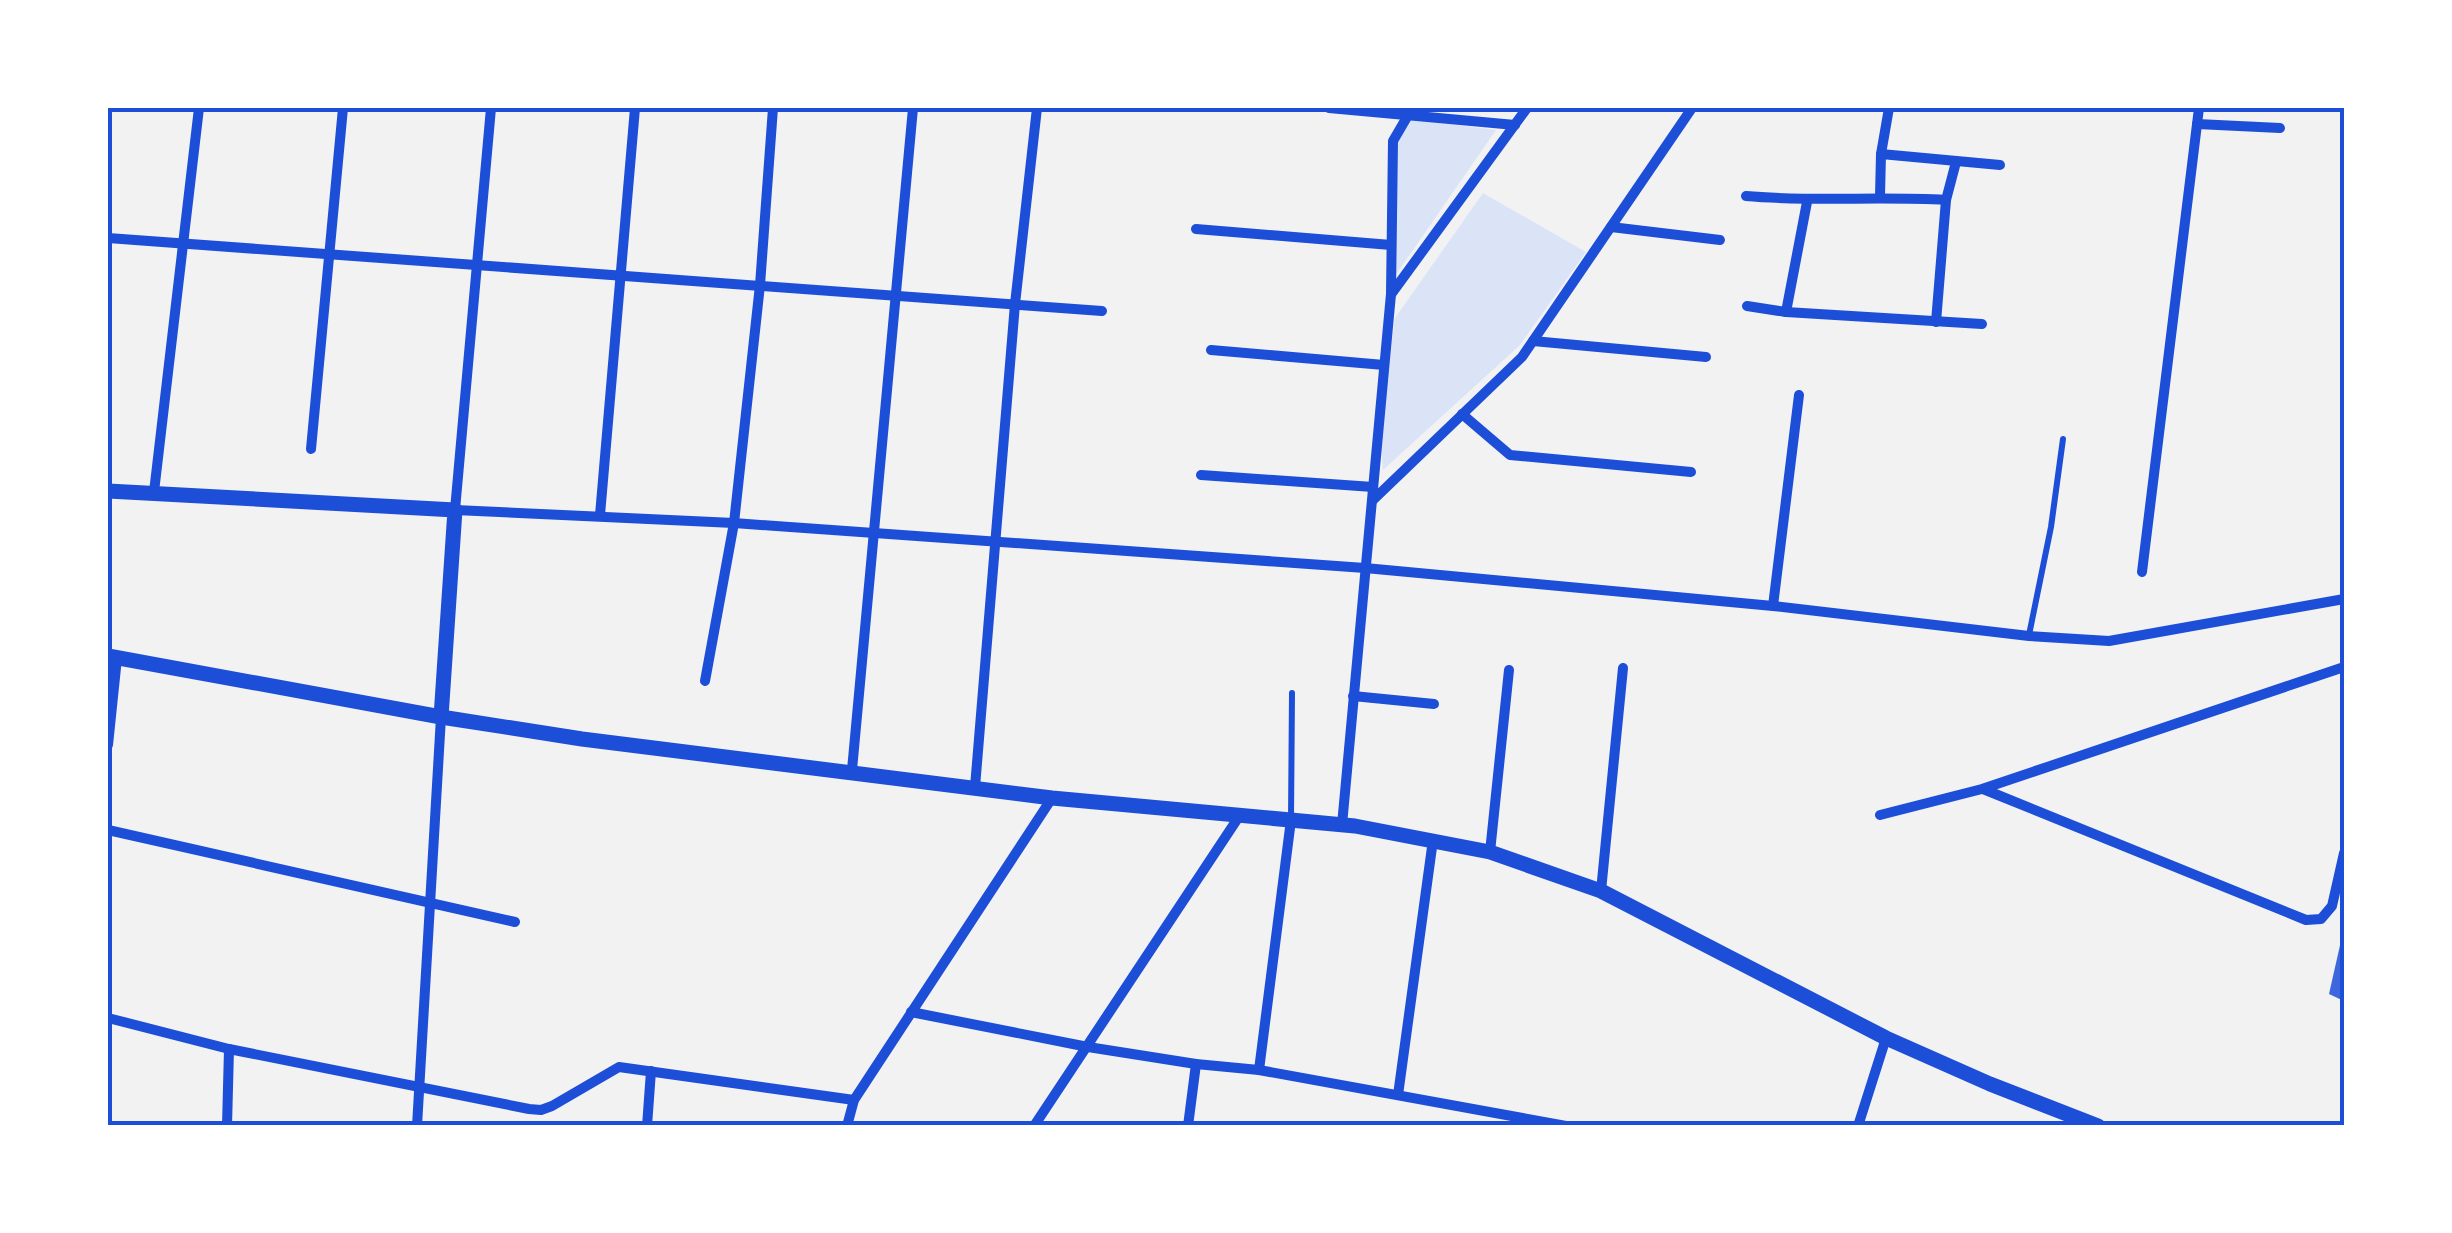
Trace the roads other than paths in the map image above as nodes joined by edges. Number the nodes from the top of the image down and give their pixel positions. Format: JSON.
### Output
{"nodes":[{"id":1,"x":199,"y":108,"type":"edge"},
{"id":2,"x":343,"y":108,"type":"edge"},
{"id":3,"x":491,"y":108,"type":"edge"},
{"id":4,"x":636,"y":108,"type":"edge"},
{"id":5,"x":773,"y":108,"type":"edge"},
{"id":6,"x":912,"y":108,"type":"edge"},
{"id":7,"x":1037,"y":108,"type":"edge"},
{"id":8,"x":1329,"y":108,"type":"edge"},
{"id":9,"x":1347,"y":108,"type":"edge"},
{"id":10,"x":1526,"y":108,"type":"edge"},
{"id":11,"x":1692,"y":108,"type":"edge"},
{"id":12,"x":1889,"y":108,"type":"edge"},
{"id":13,"x":2200,"y":108,"type":"edge"},
{"id":14,"x":1408,"y":117,"type":"junction"},
{"id":15,"x":2198,"y":124,"type":"junction"},
{"id":16,"x":1515,"y":125,"type":"junction"},
{"id":17,"x":2280,"y":128,"type":"dead end"},
{"id":18,"x":1881,"y":154,"type":"junction"},
{"id":19,"x":1956,"y":162,"type":"junction"},
{"id":20,"x":2000,"y":165,"type":"dead end"},
{"id":21,"x":1746,"y":196,"type":"dead end"},
{"id":22,"x":1880,"y":196,"type":"junction"},
{"id":23,"x":1946,"y":200,"type":"junction"},
{"id":24,"x":1807,"y":202,"type":"junction"},
{"id":25,"x":1611,"y":227,"type":"junction"},
{"id":26,"x":1196,"y":228,"type":"dead end"},
{"id":27,"x":108,"y":238,"type":"edge"},
{"id":28,"x":1720,"y":240,"type":"dead end"},
{"id":29,"x":184,"y":242,"type":"junction"},
{"id":30,"x":1392,"y":245,"type":"junction"},
{"id":31,"x":330,"y":253,"type":"junction"},
{"id":32,"x":476,"y":264,"type":"junction"},
{"id":33,"x":622,"y":274,"type":"junction"},
{"id":34,"x":760,"y":285,"type":"junction"},
{"id":35,"x":1391,"y":294,"type":"junction"},
{"id":36,"x":894,"y":295,"type":"junction"},
{"id":37,"x":1015,"y":304,"type":"junction"},
{"id":38,"x":1747,"y":306,"type":"dead end"},
{"id":39,"x":1102,"y":310,"type":"dead end"},
{"id":40,"x":1786,"y":312,"type":"junction"},
{"id":41,"x":1936,"y":322,"type":"junction"},
{"id":42,"x":1982,"y":324,"type":"dead end"},
{"id":43,"x":1533,"y":341,"type":"junction"},
{"id":44,"x":1211,"y":350,"type":"dead end"},
{"id":45,"x":1706,"y":357,"type":"dead end"},
{"id":46,"x":1384,"y":364,"type":"junction"},
{"id":47,"x":1800,"y":395,"type":"dead end"},
{"id":48,"x":1462,"y":414,"type":"junction"},
{"id":49,"x":2063,"y":439,"type":"dead end"},
{"id":50,"x":311,"y":448,"type":"dead end"},
{"id":51,"x":1691,"y":472,"type":"dead end"},
{"id":52,"x":1202,"y":475,"type":"dead end"},
{"id":53,"x":1372,"y":487,"type":"junction"},
{"id":54,"x":108,"y":490,"type":"edge"},
{"id":55,"x":154,"y":492,"type":"junction"},
{"id":56,"x":1371,"y":502,"type":"junction"},
{"id":57,"x":455,"y":510,"type":"junction"},
{"id":58,"x":600,"y":516,"type":"junction"},
{"id":59,"x":734,"y":523,"type":"junction"},
{"id":60,"x":874,"y":532,"type":"junction"},
{"id":61,"x":995,"y":542,"type":"junction"},
{"id":62,"x":1365,"y":568,"type":"junction"},
{"id":63,"x":2142,"y":572,"type":"dead end"},
{"id":64,"x":2344,"y":598,"type":"edge"},
{"id":65,"x":1772,"y":606,"type":"junction"},
{"id":66,"x":2029,"y":636,"type":"junction"},
{"id":67,"x":112,"y":657,"type":"edge"},
{"id":68,"x":2344,"y":667,"type":"edge"},
{"id":69,"x":1623,"y":668,"type":"dead end"},
{"id":70,"x":1508,"y":670,"type":"dead end"},
{"id":71,"x":705,"y":681,"type":"dead end"},
{"id":72,"x":1292,"y":692,"type":"dead end"},
{"id":73,"x":1354,"y":696,"type":"junction"},
{"id":74,"x":1434,"y":704,"type":"dead end"},
{"id":75,"x":441,"y":717,"type":"junction"},
{"id":76,"x":108,"y":745,"type":"edge"},
{"id":77,"x":852,"y":770,"type":"junction"},
{"id":78,"x":975,"y":787,"type":"junction"},
{"id":79,"x":1982,"y":789,"type":"junction"},
{"id":80,"x":1052,"y":798,"type":"junction"},
{"id":81,"x":1880,"y":814,"type":"dead end"},
{"id":82,"x":1240,"y":815,"type":"junction"},
{"id":83,"x":1291,"y":820,"type":"junction"},
{"id":84,"x":1342,"y":825,"type":"junction"},
{"id":85,"x":108,"y":830,"type":"edge"},
{"id":86,"x":1433,"y":840,"type":"junction"},
{"id":87,"x":1490,"y":852,"type":"junction"},
{"id":88,"x":2344,"y":853,"type":"edge"},
{"id":89,"x":1601,"y":891,"type":"junction"},
{"id":90,"x":430,"y":903,"type":"junction"},
{"id":91,"x":515,"y":922,"type":"dead end"},
{"id":92,"x":912,"y":1012,"type":"junction"},
{"id":93,"x":108,"y":1018,"type":"edge"},
{"id":94,"x":1886,"y":1038,"type":"junction"},
{"id":95,"x":1088,"y":1047,"type":"junction"},
{"id":96,"x":229,"y":1050,"type":"junction"},
{"id":97,"x":1196,"y":1064,"type":"junction"},
{"id":98,"x":1259,"y":1070,"type":"junction"},
{"id":99,"x":651,"y":1071,"type":"junction"},
{"id":100,"x":419,"y":1088,"type":"junction"},
{"id":101,"x":1398,"y":1095,"type":"junction"},
{"id":102,"x":854,"y":1100,"type":"junction"},
{"id":103,"x":226,"y":1126,"type":"edge"},
{"id":104,"x":417,"y":1126,"type":"edge"},
{"id":105,"x":647,"y":1126,"type":"edge"},
{"id":106,"x":846,"y":1126,"type":"edge"},
{"id":107,"x":1034,"y":1126,"type":"edge"},
{"id":108,"x":1188,"y":1126,"type":"edge"},
{"id":109,"x":1566,"y":1126,"type":"edge"},
{"id":110,"x":1858,"y":1126,"type":"edge"},
{"id":111,"x":2098,"y":1126,"type":"edge"}],
"edges":[{"from":1,"to":29,"type":"street"},
{"from":2,"to":31,"type":"street"},
{"from":3,"to":32,"type":"street"},
{"from":4,"to":33,"type":"street"},
{"from":5,"to":34,"type":"street"},
{"from":6,"to":36,"type":"street"},
{"from":7,"to":37,"type":"street"},
{"from":8,"to":9,"type":"street"},
{"from":9,"to":14,"type":"street"},
{"from":10,"to":16,"type":"street"},
{"from":11,"to":25,"type":"street"},
{"from":12,"to":18,"type":"street"},
{"from":13,"to":15,"type":"street"},
{"from":14,"to":16,"type":"street"},
{"from":14,"to":30,"type":"street"},
{"from":15,"to":17,"type":"street"},
{"from":15,"to":63,"type":"street"},
{"from":16,"to":35,"type":"street"},
{"from":18,"to":19,"type":"street"},
{"from":18,"to":22,"type":"street"},
{"from":19,"to":20,"type":"street"},
{"from":19,"to":23,"type":"street"},
{"from":21,"to":24,"type":"street"},
{"from":22,"to":23,"type":"street"},
{"from":22,"to":24,"type":"street"},
{"from":23,"to":41,"type":"street"},
{"from":24,"to":40,"type":"street"},
{"from":25,"to":28,"type":"street"},
{"from":25,"to":43,"type":"street"},
{"from":26,"to":30,"type":"street"},
{"from":27,"to":29,"type":"street"},
{"from":29,"to":31,"type":"street"},
{"from":29,"to":55,"type":"street"},
{"from":30,"to":35,"type":"street"},
{"from":31,"to":32,"type":"street"},
{"from":31,"to":50,"type":"street"},
{"from":32,"to":33,"type":"street"},
{"from":32,"to":57,"type":"street"},
{"from":33,"to":34,"type":"street"},
{"from":33,"to":58,"type":"street"},
{"from":34,"to":36,"type":"street"},
{"from":34,"to":59,"type":"street"},
{"from":35,"to":46,"type":"street"},
{"from":36,"to":37,"type":"street"},
{"from":36,"to":60,"type":"street"},
{"from":37,"to":39,"type":"street"},
{"from":37,"to":61,"type":"street"},
{"from":38,"to":40,"type":"street"},
{"from":40,"to":41,"type":"street"},
{"from":41,"to":42,"type":"street"},
{"from":43,"to":45,"type":"street"},
{"from":43,"to":48,"type":"street"},
{"from":44,"to":46,"type":"street"},
{"from":46,"to":53,"type":"street"},
{"from":47,"to":65,"type":"street"},
{"from":48,"to":51,"type":"street"},
{"from":48,"to":56,"type":"street"},
{"from":49,"to":66,"type":"lane"},
{"from":52,"to":53,"type":"street"},
{"from":53,"to":56,"type":"street"},
{"from":54,"to":55,"type":"street"},
{"from":55,"to":57,"type":"street"},
{"from":56,"to":62,"type":"street"},
{"from":57,"to":58,"type":"street"},
{"from":57,"to":75,"type":"street"},
{"from":58,"to":59,"type":"street"},
{"from":59,"to":60,"type":"street"},
{"from":59,"to":71,"type":"street"},
{"from":60,"to":61,"type":"street"},
{"from":60,"to":77,"type":"street"},
{"from":61,"to":62,"type":"street"},
{"from":61,"to":78,"type":"street"},
{"from":62,"to":65,"type":"street"},
{"from":62,"to":73,"type":"street"},
{"from":64,"to":66,"type":"street"},
{"from":65,"to":66,"type":"street"},
{"from":67,"to":75,"type":"street"},
{"from":67,"to":76,"type":"street"},
{"from":68,"to":79,"type":"street"},
{"from":69,"to":89,"type":"street"},
{"from":70,"to":87,"type":"street"},
{"from":72,"to":83,"type":"lane"},
{"from":73,"to":74,"type":"street"},
{"from":73,"to":84,"type":"street"},
{"from":75,"to":77,"type":"street"},
{"from":75,"to":90,"type":"street"},
{"from":77,"to":78,"type":"street"},
{"from":78,"to":80,"type":"street"},
{"from":79,"to":81,"type":"street"},
{"from":79,"to":88,"type":"street"},
{"from":80,"to":82,"type":"street"},
{"from":80,"to":92,"type":"street"},
{"from":82,"to":83,"type":"street"},
{"from":82,"to":95,"type":"street"},
{"from":83,"to":84,"type":"street"},
{"from":83,"to":98,"type":"street"},
{"from":84,"to":86,"type":"street"},
{"from":85,"to":90,"type":"street"},
{"from":86,"to":87,"type":"street"},
{"from":86,"to":101,"type":"street"},
{"from":87,"to":89,"type":"street"},
{"from":89,"to":94,"type":"street"},
{"from":90,"to":91,"type":"street"},
{"from":90,"to":100,"type":"street"},
{"from":92,"to":95,"type":"street"},
{"from":92,"to":102,"type":"street"},
{"from":93,"to":96,"type":"street"},
{"from":94,"to":110,"type":"street"},
{"from":94,"to":111,"type":"street"},
{"from":95,"to":97,"type":"street"},
{"from":95,"to":107,"type":"street"},
{"from":96,"to":100,"type":"street"},
{"from":96,"to":103,"type":"street"},
{"from":97,"to":98,"type":"street"},
{"from":97,"to":108,"type":"street"},
{"from":98,"to":101,"type":"street"},
{"from":99,"to":100,"type":"street"},
{"from":99,"to":102,"type":"street"},
{"from":99,"to":105,"type":"street"},
{"from":100,"to":104,"type":"street"},
{"from":101,"to":109,"type":"street"},
{"from":102,"to":106,"type":"street"}]}
